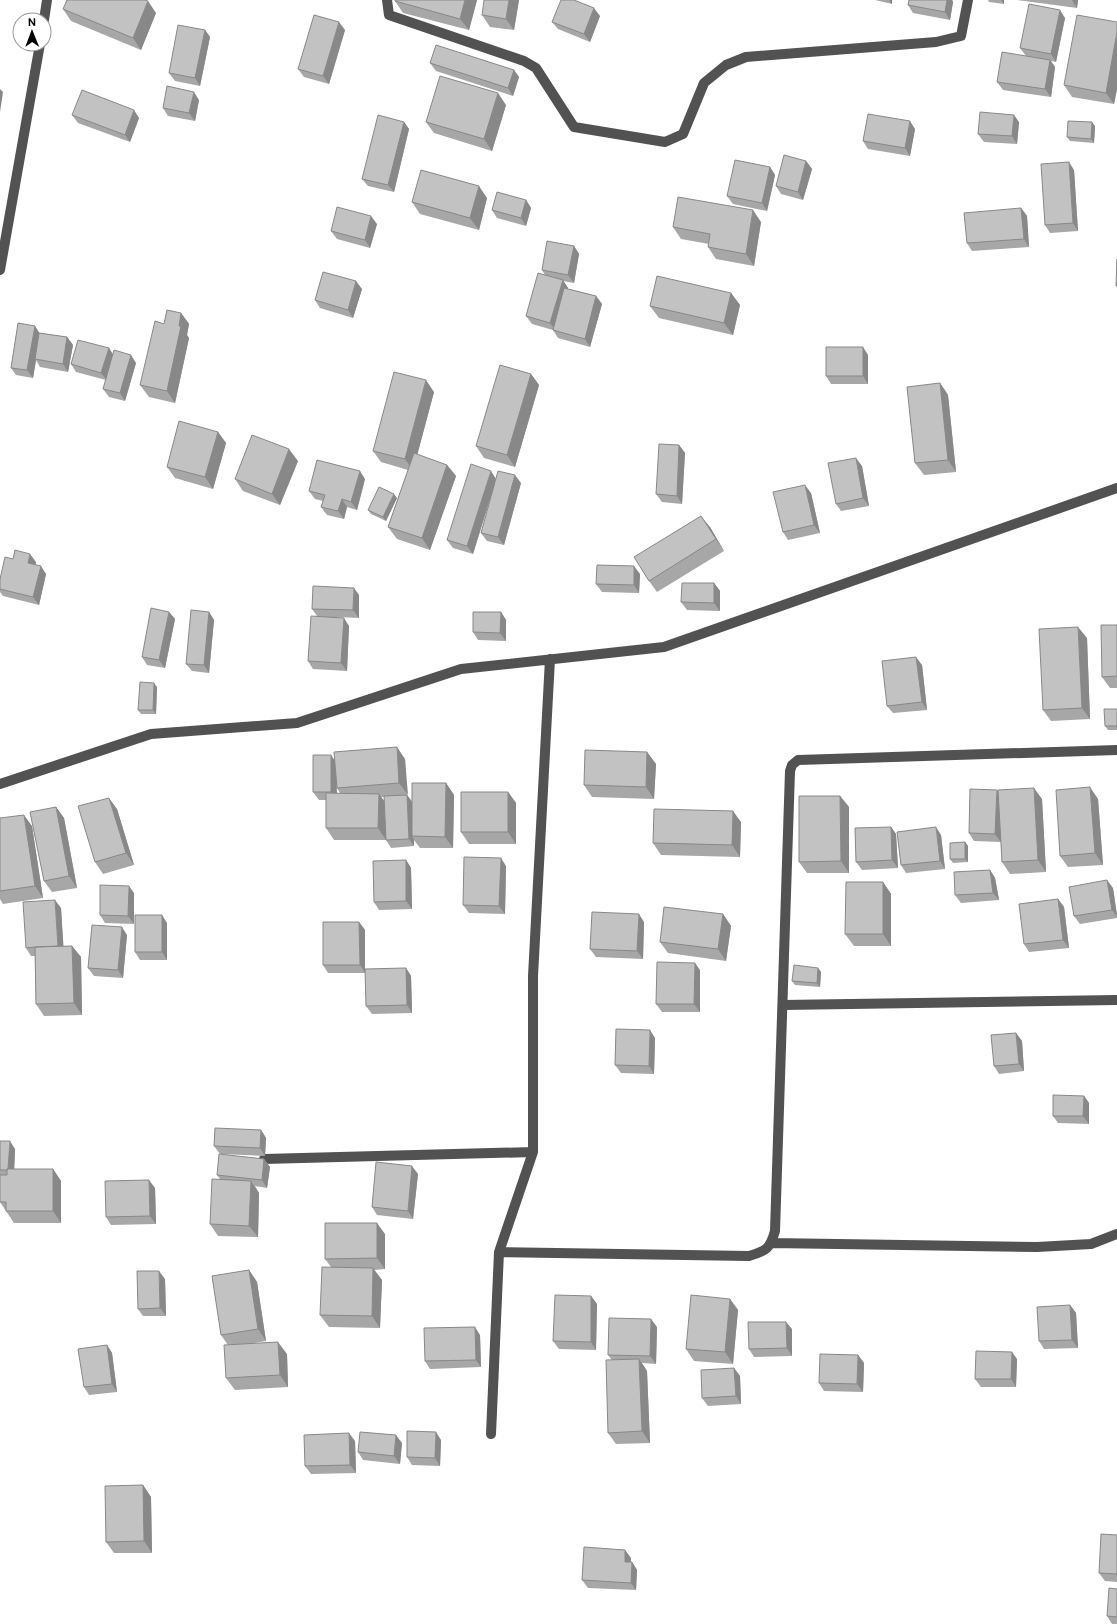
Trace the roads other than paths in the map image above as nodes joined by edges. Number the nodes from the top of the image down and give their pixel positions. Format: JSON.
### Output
{"nodes":[{"id":1,"x":47,"y":0,"type":"edge"},
{"id":2,"x":386,"y":0,"type":"edge"},
{"id":3,"x":968,"y":0,"type":"edge"},
{"id":4,"x":45,"y":12,"type":"edge"},
{"id":5,"x":39,"y":52,"type":"edge"},
{"id":6,"x":0,"y":270,"type":"edge"},
{"id":7,"x":1117,"y":488,"type":"edge"},
{"id":8,"x":550,"y":659,"type":"junction"},
{"id":9,"x":1117,"y":750,"type":"edge"},
{"id":10,"x":0,"y":784,"type":"edge"},
{"id":11,"x":1117,"y":1000,"type":"edge"},
{"id":12,"x":783,"y":1005,"type":"junction"},
{"id":13,"x":532,"y":1152,"type":"junction"},
{"id":14,"x":264,"y":1159,"type":"edge"},
{"id":15,"x":1117,"y":1234,"type":"edge"},
{"id":16,"x":772,"y":1243,"type":"junction"},
{"id":17,"x":499,"y":1252,"type":"junction"},
{"id":18,"x":491,"y":1434,"type":"dead end"}],
"edges":[{"from":1,"to":4,"type":"street"},
{"from":2,"to":3,"type":"street"},
{"from":5,"to":6,"type":"street"},
{"from":7,"to":8,"type":"street"},
{"from":8,"to":10,"type":"street"},
{"from":8,"to":13,"type":"street"},
{"from":9,"to":12,"type":"street"},
{"from":11,"to":12,"type":"street"},
{"from":12,"to":16,"type":"street"},
{"from":13,"to":14,"type":"street"},
{"from":13,"to":17,"type":"street"},
{"from":15,"to":16,"type":"street"},
{"from":16,"to":17,"type":"street"},
{"from":17,"to":18,"type":"street"}]}
